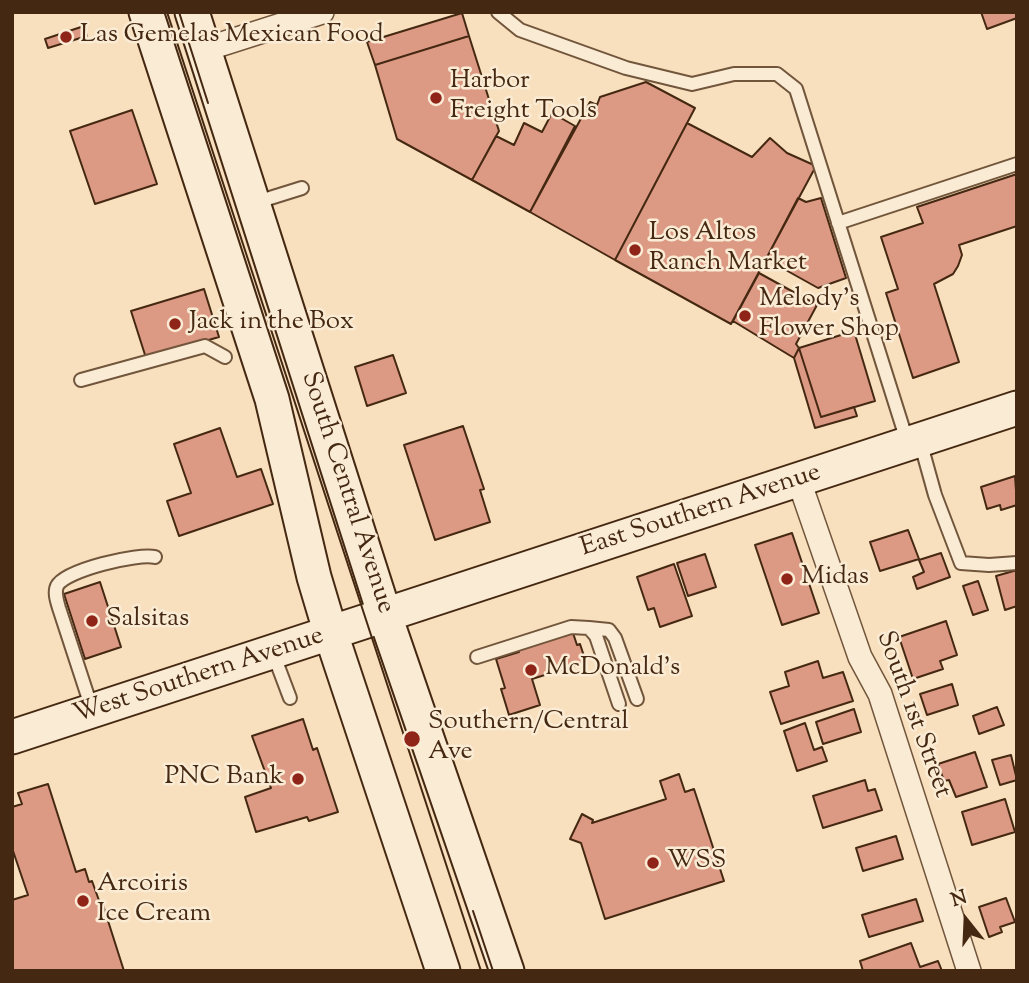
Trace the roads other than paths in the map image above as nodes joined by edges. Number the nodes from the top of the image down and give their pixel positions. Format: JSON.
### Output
{"nodes":[{"id":1,"x":146,"y":12,"type":"edge"},
{"id":2,"x":192,"y":12,"type":"edge"},
{"id":3,"x":322,"y":12,"type":"edge"},
{"id":4,"x":498,"y":12,"type":"edge"},
{"id":5,"x":203,"y":50,"type":"junction"},
{"id":6,"x":1017,"y":164,"type":"edge"},
{"id":7,"x":302,"y":188,"type":"dead end"},
{"id":8,"x":253,"y":203,"type":"junction"},
{"id":9,"x":838,"y":223,"type":"junction"},
{"id":10,"x":225,"y":357,"type":"dead end"},
{"id":11,"x":81,"y":380,"type":"dead end"},
{"id":12,"x":1017,"y":408,"type":"edge"},
{"id":13,"x":914,"y":442,"type":"junction"},
{"id":14,"x":799,"y":481,"type":"junction"},
{"id":15,"x":155,"y":556,"type":"dead end"},
{"id":16,"x":1017,"y":564,"type":"edge"},
{"id":17,"x":385,"y":616,"type":"junction"},
{"id":18,"x":589,"y":628,"type":"junction"},
{"id":19,"x":331,"y":634,"type":"junction"},
{"id":20,"x":273,"y":653,"type":"junction"},
{"id":21,"x":477,"y":657,"type":"dead end"},
{"id":22,"x":290,"y":698,"type":"dead end"},
{"id":23,"x":637,"y":699,"type":"dead end"},
{"id":24,"x":619,"y":704,"type":"dead end"},
{"id":25,"x":93,"y":711,"type":"junction"},
{"id":26,"x":12,"y":737,"type":"edge"},
{"id":27,"x":443,"y":971,"type":"edge"},
{"id":28,"x":507,"y":971,"type":"edge"},
{"id":29,"x":969,"y":971,"type":"edge"}],
"edges":[{"from":1,"to":19,"type":"main road","name":"South Central Avenue"},
{"from":2,"to":5,"type":"main road","name":"South Central Avenue"},
{"from":3,"to":5,"type":"street"},
{"from":4,"to":9,"type":"lane"},
{"from":5,"to":8,"type":"main road","name":"South Central Avenue"},
{"from":6,"to":9,"type":"lane"},
{"from":7,"to":8,"type":"lane"},
{"from":8,"to":17,"type":"main road","name":"South Central Avenue"},
{"from":9,"to":13,"type":"lane"},
{"from":10,"to":11,"type":"lane"},
{"from":12,"to":13,"type":"main road","name":"East Southern Avenue"},
{"from":13,"to":14,"type":"main road","name":"East Southern Avenue"},
{"from":13,"to":16,"type":"lane"},
{"from":14,"to":17,"type":"main road","name":"East Southern Avenue"},
{"from":14,"to":29,"type":"street","name":"South 1st Street"},
{"from":15,"to":25,"type":"lane"},
{"from":17,"to":19,"type":"main road","name":"West Southern Avenue"},
{"from":17,"to":28,"type":"main road","name":"South Central Avenue"},
{"from":18,"to":21,"type":"lane"},
{"from":18,"to":23,"type":"lane"},
{"from":18,"to":24,"type":"lane"},
{"from":19,"to":20,"type":"main road","name":"West Southern Avenue"},
{"from":19,"to":27,"type":"main road","name":"South Central Avenue"},
{"from":20,"to":22,"type":"lane"},
{"from":20,"to":25,"type":"main road","name":"West Southern Avenue"},
{"from":25,"to":26,"type":"main road","name":"West Southern Avenue"}]}
